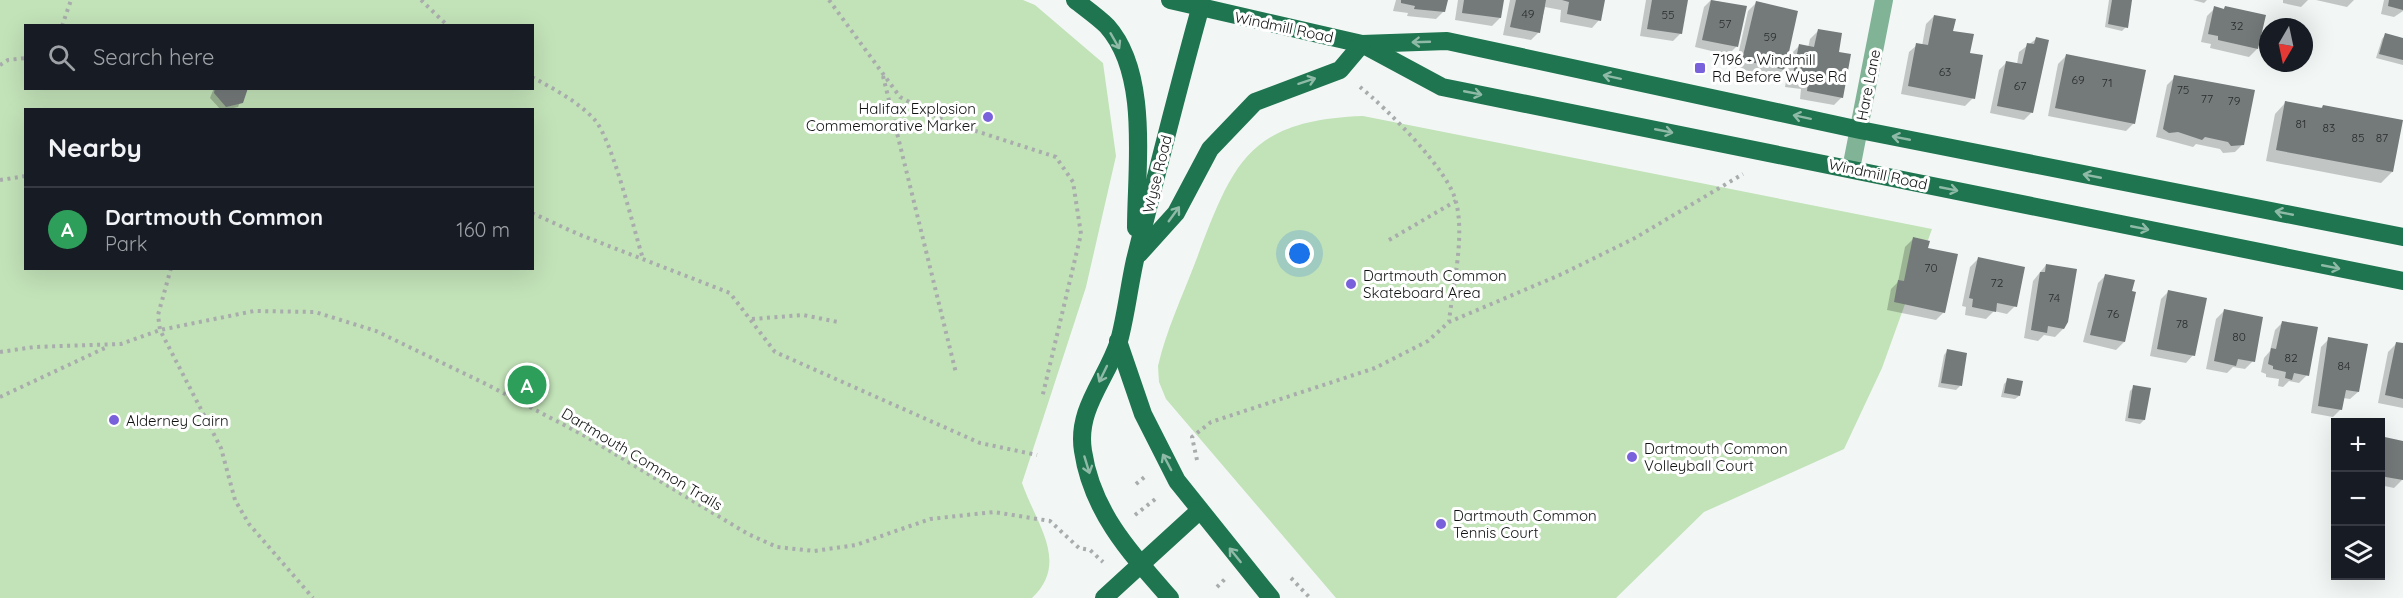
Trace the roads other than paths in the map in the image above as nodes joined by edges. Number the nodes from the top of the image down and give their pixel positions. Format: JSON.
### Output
{"nodes":[{"id":1,"x":1075,"y":0,"type":"edge"},
{"id":2,"x":1170,"y":0,"type":"edge"},
{"id":3,"x":1884,"y":0,"type":"edge"},
{"id":4,"x":1200,"y":9,"type":"junction"},
{"id":5,"x":1362,"y":44,"type":"junction"},
{"id":6,"x":1860,"y":130,"type":"junction"},
{"id":7,"x":1851,"y":169,"type":"junction"},
{"id":8,"x":2403,"y":237,"type":"edge"},
{"id":9,"x":1136,"y":258,"type":"junction"},
{"id":10,"x":2403,"y":281,"type":"edge"},
{"id":11,"x":1118,"y":341,"type":"junction"},
{"id":12,"x":1199,"y":511,"type":"junction"},
{"id":13,"x":1140,"y":564,"type":"junction"},
{"id":14,"x":1104,"y":598,"type":"edge"},
{"id":15,"x":1170,"y":598,"type":"edge"},
{"id":16,"x":1271,"y":598,"type":"edge"}],
"edges":[{"from":1,"to":9,"type":"main road","one_way":true},
{"from":2,"to":4,"type":"main road","name":"Windmill Road"},
{"from":3,"to":6,"type":"street","name":"Hare Lane"},
{"from":4,"to":5,"type":"main road","name":"Windmill Road"},
{"from":4,"to":9,"type":"main road","name":"Wyse Road"},
{"from":6,"to":5,"type":"main road","name":"Windmill Road","one_way":true},
{"from":5,"to":7,"type":"main road","name":"Windmill Road","one_way":true},
{"from":9,"to":5,"type":"main road","one_way":true},
{"from":6,"to":7,"type":"street","name":"Hare Lane"},
{"from":8,"to":6,"type":"main road","name":"Windmill Road","one_way":true},
{"from":7,"to":10,"type":"main road","name":"Windmill Road","one_way":true},
{"from":9,"to":11,"type":"main road","name":"Wyse Road"},
{"from":12,"to":11,"type":"main road","one_way":true},
{"from":11,"to":13,"type":"main road","name":"Wyse Road","one_way":true},
{"from":12,"to":13,"type":"main road"},
{"from":16,"to":12,"type":"main road","one_way":true},
{"from":13,"to":14,"type":"main road"},
{"from":13,"to":15,"type":"main road","name":"Wyse Road"}]}
